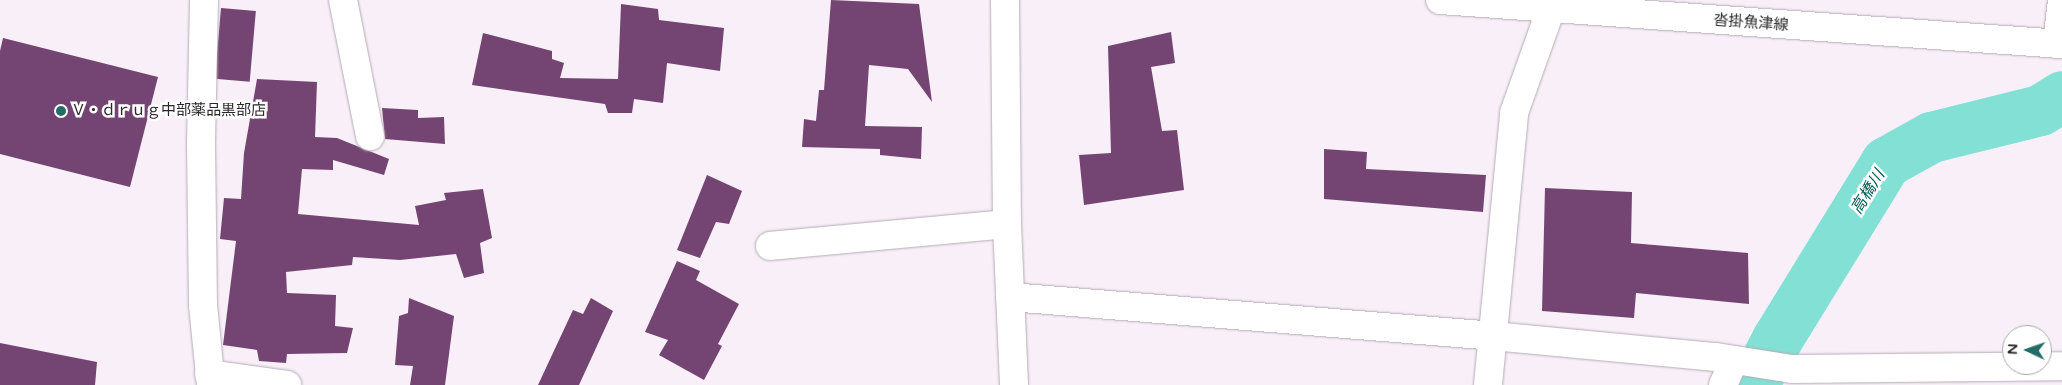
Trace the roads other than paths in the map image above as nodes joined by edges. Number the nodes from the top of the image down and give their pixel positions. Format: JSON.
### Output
{"nodes":[{"id":1,"x":204,"y":0,"type":"edge"},
{"id":2,"x":342,"y":0,"type":"edge"},
{"id":3,"x":1005,"y":0,"type":"edge"},
{"id":4,"x":1440,"y":0,"type":"edge"},
{"id":5,"x":2062,"y":0,"type":"edge"},
{"id":6,"x":1552,"y":4,"type":"edge"},
{"id":7,"x":2060,"y":44,"type":"edge"},
{"id":8,"x":370,"y":136,"type":"dead end"},
{"id":9,"x":1007,"y":224,"type":"junction"},
{"id":10,"x":770,"y":246,"type":"dead end"},
{"id":11,"x":1010,"y":297,"type":"junction"},
{"id":12,"x":1493,"y":336,"type":"junction"},
{"id":13,"x":1734,"y":360,"type":"junction"},
{"id":14,"x":2062,"y":366,"type":"edge"},
{"id":15,"x":1967,"y":376,"type":"edge"},
{"id":16,"x":210,"y":379,"type":"edge"},
{"id":17,"x":287,"y":385,"type":"edge"},
{"id":18,"x":1014,"y":385,"type":"edge"},
{"id":19,"x":1488,"y":385,"type":"edge"},
{"id":20,"x":1723,"y":385,"type":"edge"}],
"edges":[{"from":1,"to":16,"type":"street"},
{"from":2,"to":8,"type":"street"},
{"from":3,"to":9,"type":"street"},
{"from":4,"to":6,"type":"street","name":"沓掛魚津線"},
{"from":5,"to":7,"type":"street"},
{"from":6,"to":7,"type":"street","name":"沓掛魚津線"},
{"from":6,"to":12,"type":"street"},
{"from":9,"to":10,"type":"street"},
{"from":9,"to":11,"type":"street"},
{"from":11,"to":12,"type":"street"},
{"from":11,"to":18,"type":"street"},
{"from":12,"to":13,"type":"street"},
{"from":12,"to":19,"type":"street"},
{"from":13,"to":15,"type":"street"},
{"from":13,"to":20,"type":"street"},
{"from":14,"to":15,"type":"street"},
{"from":16,"to":17,"type":"street"}]}
